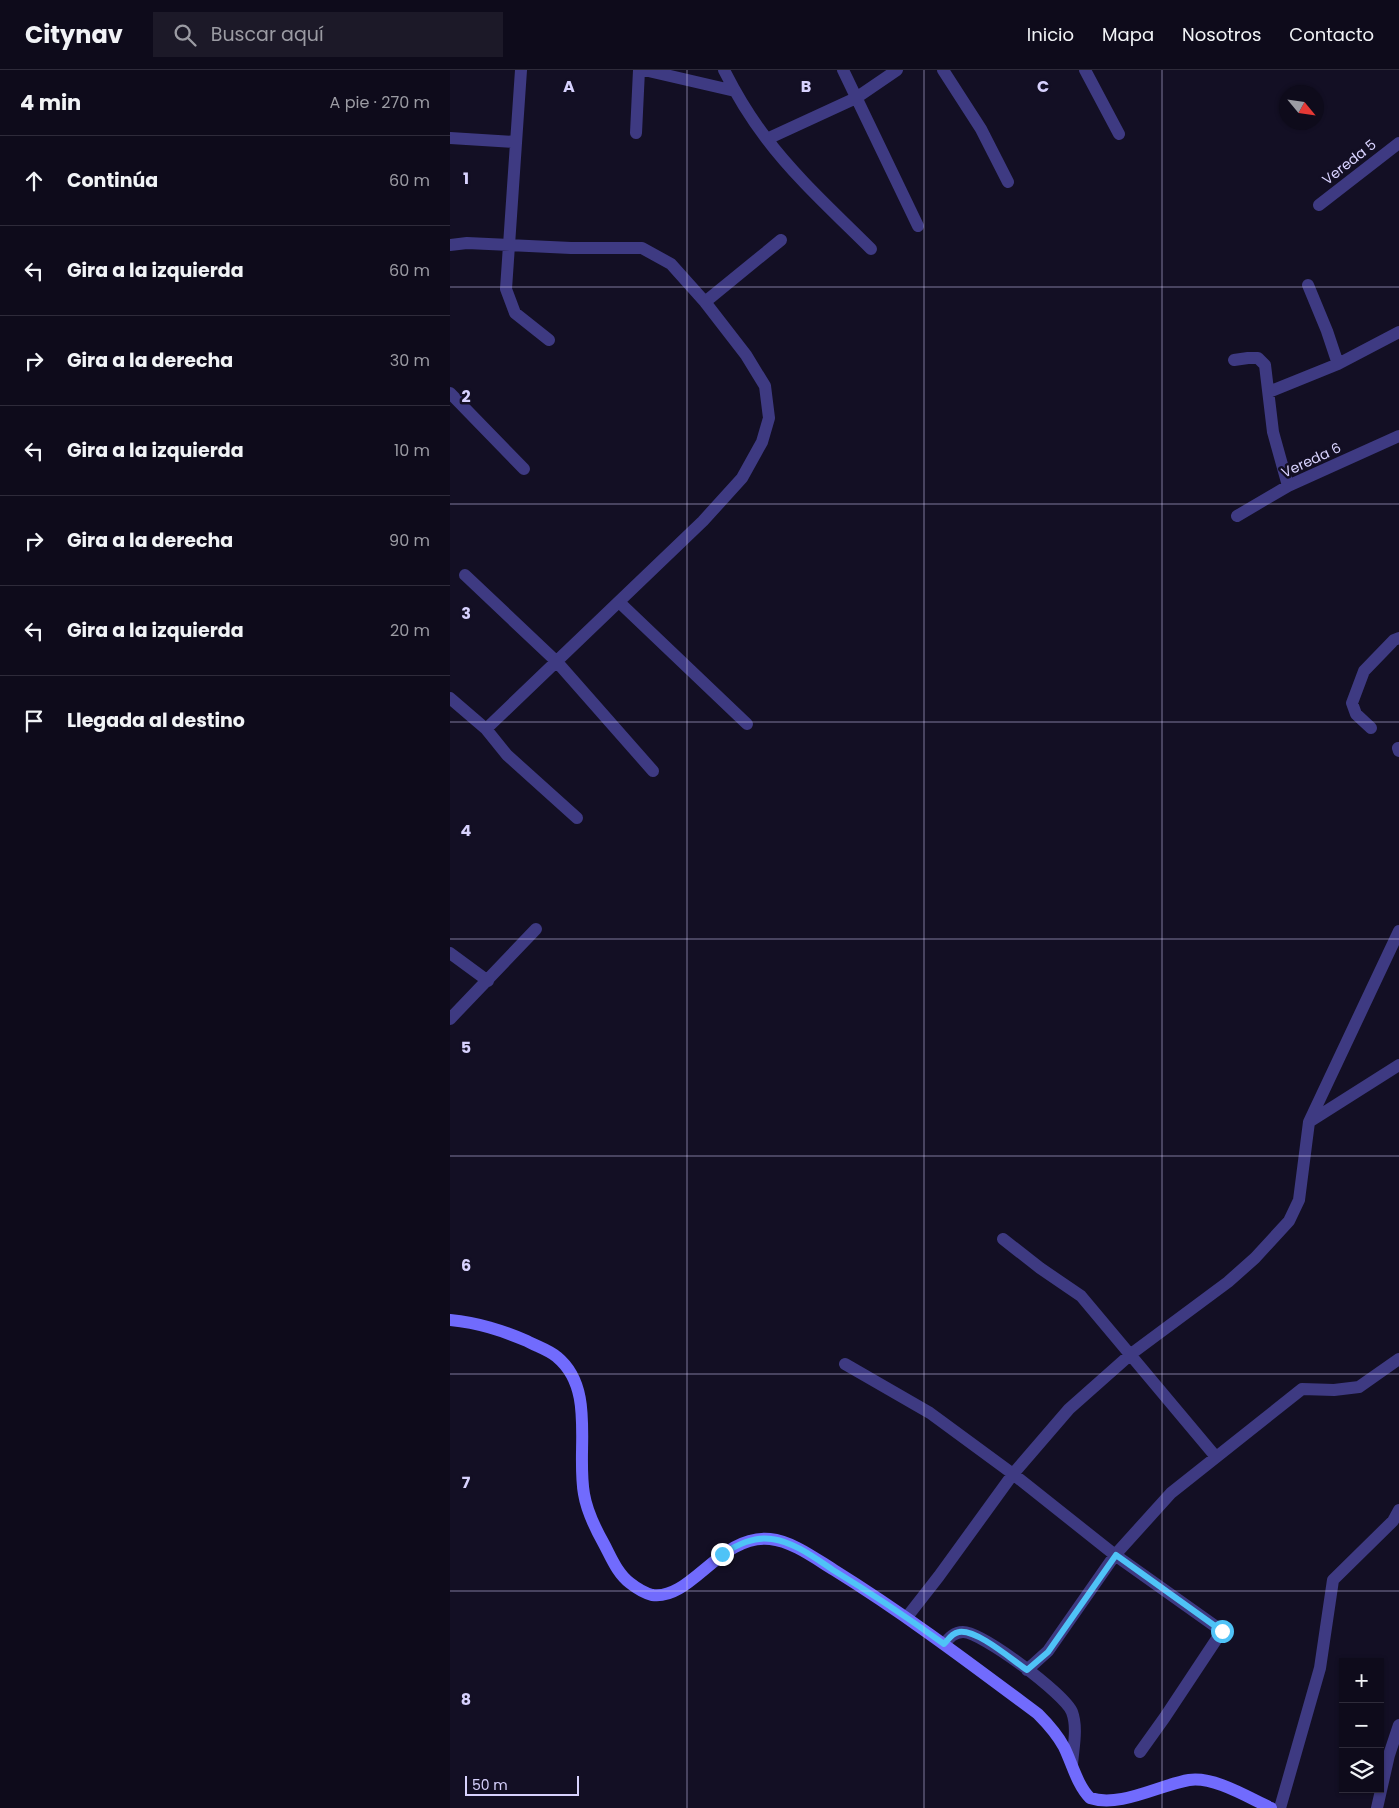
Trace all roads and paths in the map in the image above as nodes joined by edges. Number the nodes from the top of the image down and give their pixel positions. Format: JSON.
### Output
{"nodes":[{"id":1,"x":521,"y":70,"type":"edge"},
{"id":2,"x":639,"y":70,"type":"edge"},
{"id":3,"x":644,"y":70,"type":"edge"},
{"id":4,"x":724,"y":70,"type":"edge"},
{"id":5,"x":843,"y":70,"type":"edge"},
{"id":6,"x":897,"y":70,"type":"edge"},
{"id":7,"x":943,"y":70,"type":"edge"},
{"id":8,"x":1085,"y":70,"type":"edge"},
{"id":9,"x":735,"y":91,"type":"junction"},
{"id":10,"x":856,"y":98,"type":"junction"},
{"id":11,"x":636,"y":133,"type":"dead end"},
{"id":12,"x":1119,"y":134,"type":"dead end"},
{"id":13,"x":450,"y":138,"type":"edge"},
{"id":14,"x":767,"y":140,"type":"junction"},
{"id":15,"x":516,"y":142,"type":"junction"},
{"id":16,"x":1399,"y":143,"type":"edge"},
{"id":17,"x":1008,"y":182,"type":"dead end"},
{"id":18,"x":1319,"y":205,"type":"dead end"},
{"id":19,"x":918,"y":226,"type":"dead end"},
{"id":20,"x":781,"y":240,"type":"dead end"},
{"id":21,"x":450,"y":244,"type":"edge"},
{"id":22,"x":508,"y":245,"type":"junction"},
{"id":23,"x":871,"y":250,"type":"dead end"},
{"id":24,"x":1308,"y":285,"type":"dead end"},
{"id":25,"x":705,"y":302,"type":"junction"},
{"id":26,"x":1399,"y":332,"type":"edge"},
{"id":27,"x":549,"y":340,"type":"dead end"},
{"id":28,"x":1234,"y":360,"type":"dead end"},
{"id":29,"x":1338,"y":364,"type":"junction"},
{"id":30,"x":1270,"y":392,"type":"junction"},
{"id":31,"x":450,"y":394,"type":"edge"},
{"id":32,"x":1399,"y":436,"type":"edge"},
{"id":33,"x":524,"y":470,"type":"dead end"},
{"id":34,"x":1288,"y":486,"type":"junction"},
{"id":35,"x":1237,"y":516,"type":"dead end"},
{"id":36,"x":465,"y":575,"type":"dead end"},
{"id":37,"x":619,"y":602,"type":"junction"},
{"id":38,"x":1399,"y":638,"type":"edge"},
{"id":39,"x":557,"y":662,"type":"junction"},
{"id":40,"x":450,"y":698,"type":"edge"},
{"id":41,"x":748,"y":724,"type":"dead end"},
{"id":42,"x":1371,"y":728,"type":"dead end"},
{"id":43,"x":486,"y":729,"type":"junction"},
{"id":44,"x":654,"y":771,"type":"dead end"},
{"id":45,"x":576,"y":818,"type":"dead end"},
{"id":46,"x":536,"y":929,"type":"dead end"},
{"id":47,"x":1399,"y":931,"type":"edge"},
{"id":48,"x":450,"y":953,"type":"edge"},
{"id":49,"x":488,"y":981,"type":"junction"},
{"id":50,"x":450,"y":1019,"type":"edge"},
{"id":51,"x":1399,"y":1065,"type":"edge"},
{"id":52,"x":1308,"y":1122,"type":"junction"},
{"id":53,"x":1003,"y":1239,"type":"dead end"},
{"id":54,"x":450,"y":1320,"type":"edge"},
{"id":55,"x":1131,"y":1354,"type":"junction"},
{"id":56,"x":1399,"y":1359,"type":"edge"},
{"id":57,"x":845,"y":1364,"type":"dead end"},
{"id":58,"x":1216,"y":1457,"type":"junction"},
{"id":59,"x":1012,"y":1474,"type":"junction"},
{"id":60,"x":1399,"y":1510,"type":"edge"},
{"id":61,"x":1116,"y":1555,"type":"junction"},
{"id":62,"x":907,"y":1617,"type":"junction"},
{"id":63,"x":944,"y":1644,"type":"junction"},
{"id":64,"x":1027,"y":1670,"type":"junction"},
{"id":65,"x":1399,"y":1724,"type":"edge"},
{"id":66,"x":1140,"y":1752,"type":"dead end"},
{"id":67,"x":1072,"y":1765,"type":"junction"},
{"id":68,"x":1271,"y":1808,"type":"edge"},
{"id":69,"x":1280,"y":1808,"type":"edge"},
{"id":70,"x":1377,"y":1808,"type":"edge"}],
"edges":[{"from":1,"to":15,"type":"street"},
{"from":2,"to":11,"type":"street"},
{"from":3,"to":9,"type":"street"},
{"from":4,"to":9,"type":"street"},
{"from":5,"to":10,"type":"street"},
{"from":6,"to":10,"type":"street"},
{"from":7,"to":17,"type":"street"},
{"from":8,"to":12,"type":"street"},
{"from":9,"to":14,"type":"street"},
{"from":10,"to":14,"type":"street"},
{"from":10,"to":19,"type":"street"},
{"from":13,"to":15,"type":"street"},
{"from":14,"to":23,"type":"street"},
{"from":15,"to":22,"type":"street"},
{"from":16,"to":18,"type":"street","name":"Vereda 5"},
{"from":20,"to":25,"type":"street"},
{"from":21,"to":22,"type":"street"},
{"from":22,"to":25,"type":"street"},
{"from":22,"to":27,"type":"street"},
{"from":24,"to":29,"type":"street"},
{"from":25,"to":37,"type":"street"},
{"from":26,"to":29,"type":"street"},
{"from":28,"to":30,"type":"street"},
{"from":29,"to":30,"type":"street"},
{"from":30,"to":34,"type":"street"},
{"from":31,"to":33,"type":"street"},
{"from":32,"to":34,"type":"street","name":"Vereda 6"},
{"from":34,"to":35,"type":"street","name":"Vereda 6"},
{"from":36,"to":39,"type":"street"},
{"from":37,"to":39,"type":"street"},
{"from":37,"to":41,"type":"street"},
{"from":38,"to":42,"type":"street"},
{"from":39,"to":43,"type":"street"},
{"from":39,"to":44,"type":"street"},
{"from":40,"to":43,"type":"street"},
{"from":43,"to":45,"type":"street"},
{"from":46,"to":49,"type":"street"},
{"from":47,"to":52,"type":"street"},
{"from":48,"to":49,"type":"street"},
{"from":49,"to":50,"type":"street"},
{"from":51,"to":52,"type":"street"},
{"from":52,"to":55,"type":"street"},
{"from":53,"to":55,"type":"street"},
{"from":54,"to":62,"type":"main road"},
{"from":55,"to":58,"type":"street"},
{"from":55,"to":59,"type":"street"},
{"from":56,"to":58,"type":"street"},
{"from":57,"to":59,"type":"street"},
{"from":58,"to":61,"type":"street"},
{"from":59,"to":61,"type":"street"},
{"from":59,"to":62,"type":"street"},
{"from":60,"to":69,"type":"street"},
{"from":61,"to":64,"type":"street"},
{"from":61,"to":66,"type":"street"},
{"from":62,"to":63,"type":"main road"},
{"from":63,"to":64,"type":"street"},
{"from":63,"to":67,"type":"main road"},
{"from":64,"to":67,"type":"street"},
{"from":65,"to":70,"type":"street"},
{"from":67,"to":68,"type":"main road"}]}
